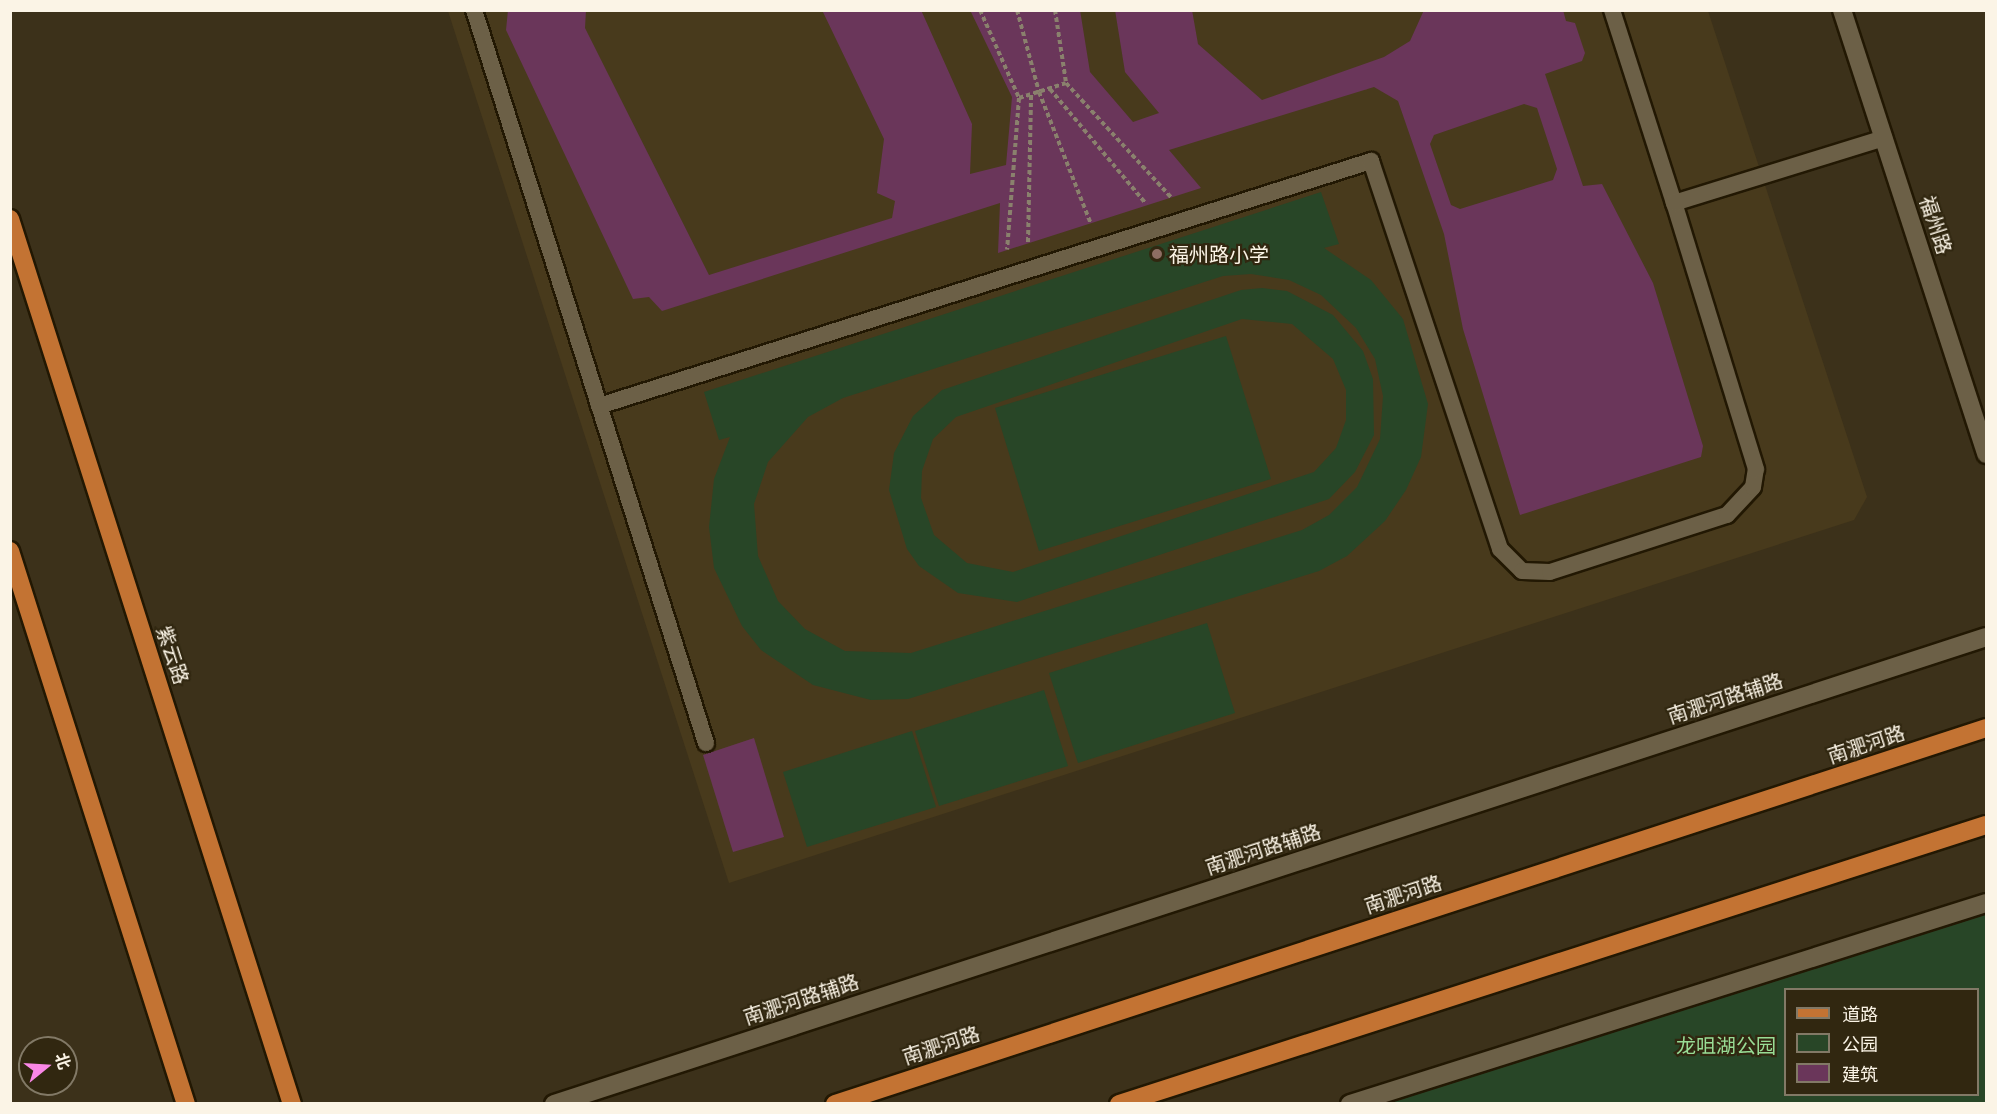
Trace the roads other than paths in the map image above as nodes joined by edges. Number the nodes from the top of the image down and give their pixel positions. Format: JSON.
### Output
{"nodes":[{"id":1,"x":474,"y":10,"type":"edge"},
{"id":2,"x":1612,"y":10,"type":"edge"},
{"id":3,"x":1842,"y":10,"type":"edge"},
{"id":4,"x":1884,"y":138,"type":"junction"},
{"id":5,"x":1674,"y":203,"type":"junction"},
{"id":6,"x":10,"y":219,"type":"edge"},
{"id":7,"x":599,"y":406,"type":"junction"},
{"id":8,"x":1986,"y":454,"type":"edge"},
{"id":9,"x":10,"y":551,"type":"edge"},
{"id":10,"x":1986,"y":637,"type":"edge"},
{"id":11,"x":1986,"y":728,"type":"edge"},
{"id":12,"x":706,"y":743,"type":"dead end"},
{"id":13,"x":1986,"y":825,"type":"edge"},
{"id":14,"x":1986,"y":903,"type":"edge"},
{"id":15,"x":186,"y":1104,"type":"edge"},
{"id":16,"x":292,"y":1104,"type":"edge"},
{"id":17,"x":554,"y":1104,"type":"edge"},
{"id":18,"x":835,"y":1104,"type":"edge"},
{"id":19,"x":1119,"y":1104,"type":"edge"},
{"id":20,"x":1350,"y":1104,"type":"edge"}],
"edges":[{"from":1,"to":7,"type":"lane"},
{"from":2,"to":5,"type":"lane"},
{"from":3,"to":4,"type":"street","name":"福州路"},
{"from":4,"to":5,"type":"lane"},
{"from":4,"to":8,"type":"street","name":"福州路"},
{"from":5,"to":7,"type":"lane"},
{"from":6,"to":16,"type":"main road","name":"紫云路"},
{"from":7,"to":12,"type":"lane"},
{"from":9,"to":15,"type":"main road"},
{"from":10,"to":17,"type":"street","name":"南淝河路辅路"},
{"from":11,"to":18,"type":"main road","name":"南淝河路"},
{"from":13,"to":19,"type":"main road"},
{"from":14,"to":20,"type":"street"}]}
